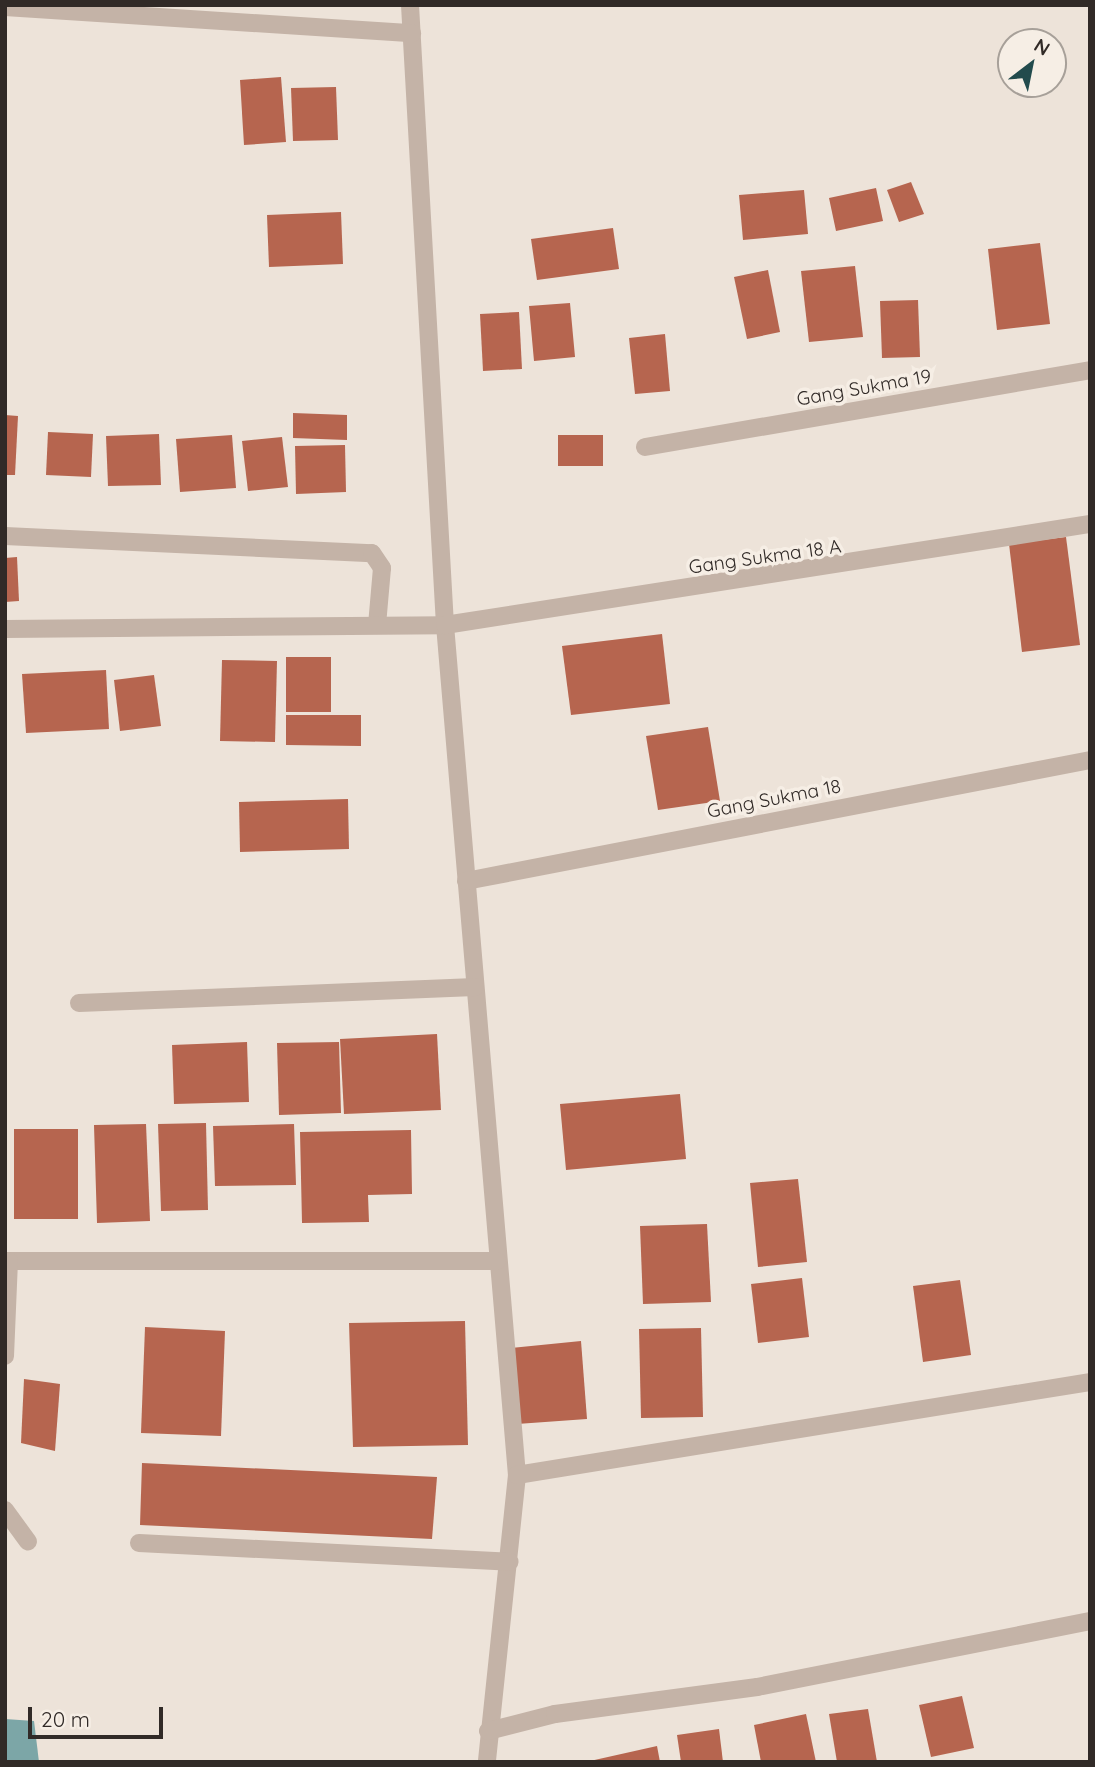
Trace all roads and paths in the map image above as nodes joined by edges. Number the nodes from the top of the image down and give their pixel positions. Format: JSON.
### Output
{"nodes":[{"id":1,"x":410,"y":5,"type":"edge"},
{"id":2,"x":5,"y":7,"type":"edge"},
{"id":3,"x":412,"y":33,"type":"junction"},
{"id":4,"x":1090,"y":370,"type":"edge"},
{"id":5,"x":645,"y":447,"type":"dead end"},
{"id":6,"x":1090,"y":524,"type":"edge"},
{"id":7,"x":5,"y":536,"type":"edge"},
{"id":8,"x":376,"y":625,"type":"junction"},
{"id":9,"x":444,"y":625,"type":"junction"},
{"id":10,"x":5,"y":629,"type":"edge"},
{"id":11,"x":1090,"y":760,"type":"edge"},
{"id":12,"x":466,"y":881,"type":"junction"},
{"id":13,"x":475,"y":987,"type":"junction"},
{"id":14,"x":79,"y":1003,"type":"dead end"},
{"id":15,"x":7,"y":1261,"type":"edge"},
{"id":16,"x":497,"y":1261,"type":"junction"},
{"id":17,"x":5,"y":1356,"type":"edge"},
{"id":18,"x":1090,"y":1382,"type":"edge"},
{"id":19,"x":517,"y":1475,"type":"junction"},
{"id":20,"x":5,"y":1510,"type":"edge"},
{"id":21,"x":28,"y":1542,"type":"dead end"},
{"id":22,"x":139,"y":1543,"type":"dead end"},
{"id":23,"x":510,"y":1562,"type":"junction"},
{"id":24,"x":1090,"y":1621,"type":"edge"},
{"id":25,"x":488,"y":1731,"type":"junction"},
{"id":26,"x":486,"y":1762,"type":"edge"}],
"edges":[{"from":1,"to":3,"type":"street"},
{"from":2,"to":3,"type":"street"},
{"from":3,"to":9,"type":"street"},
{"from":4,"to":5,"type":"street","name":"Gang Sukma 19"},
{"from":6,"to":9,"type":"street","name":"Gang Sukma 18 A"},
{"from":7,"to":8,"type":"street"},
{"from":8,"to":9,"type":"street","name":"Gang Sukma 18 A"},
{"from":8,"to":10,"type":"street","name":"Gang Sukma 18 A"},
{"from":9,"to":12,"type":"street"},
{"from":11,"to":12,"type":"street","name":"Gang Sukma 18"},
{"from":12,"to":13,"type":"street"},
{"from":13,"to":14,"type":"street"},
{"from":13,"to":16,"type":"street"},
{"from":15,"to":16,"type":"street"},
{"from":15,"to":17,"type":"street"},
{"from":16,"to":19,"type":"street"},
{"from":18,"to":19,"type":"street"},
{"from":19,"to":23,"type":"street"},
{"from":20,"to":21,"type":"street"},
{"from":22,"to":23,"type":"street"},
{"from":23,"to":25,"type":"street"},
{"from":24,"to":25,"type":"street"},
{"from":25,"to":26,"type":"street"}]}
